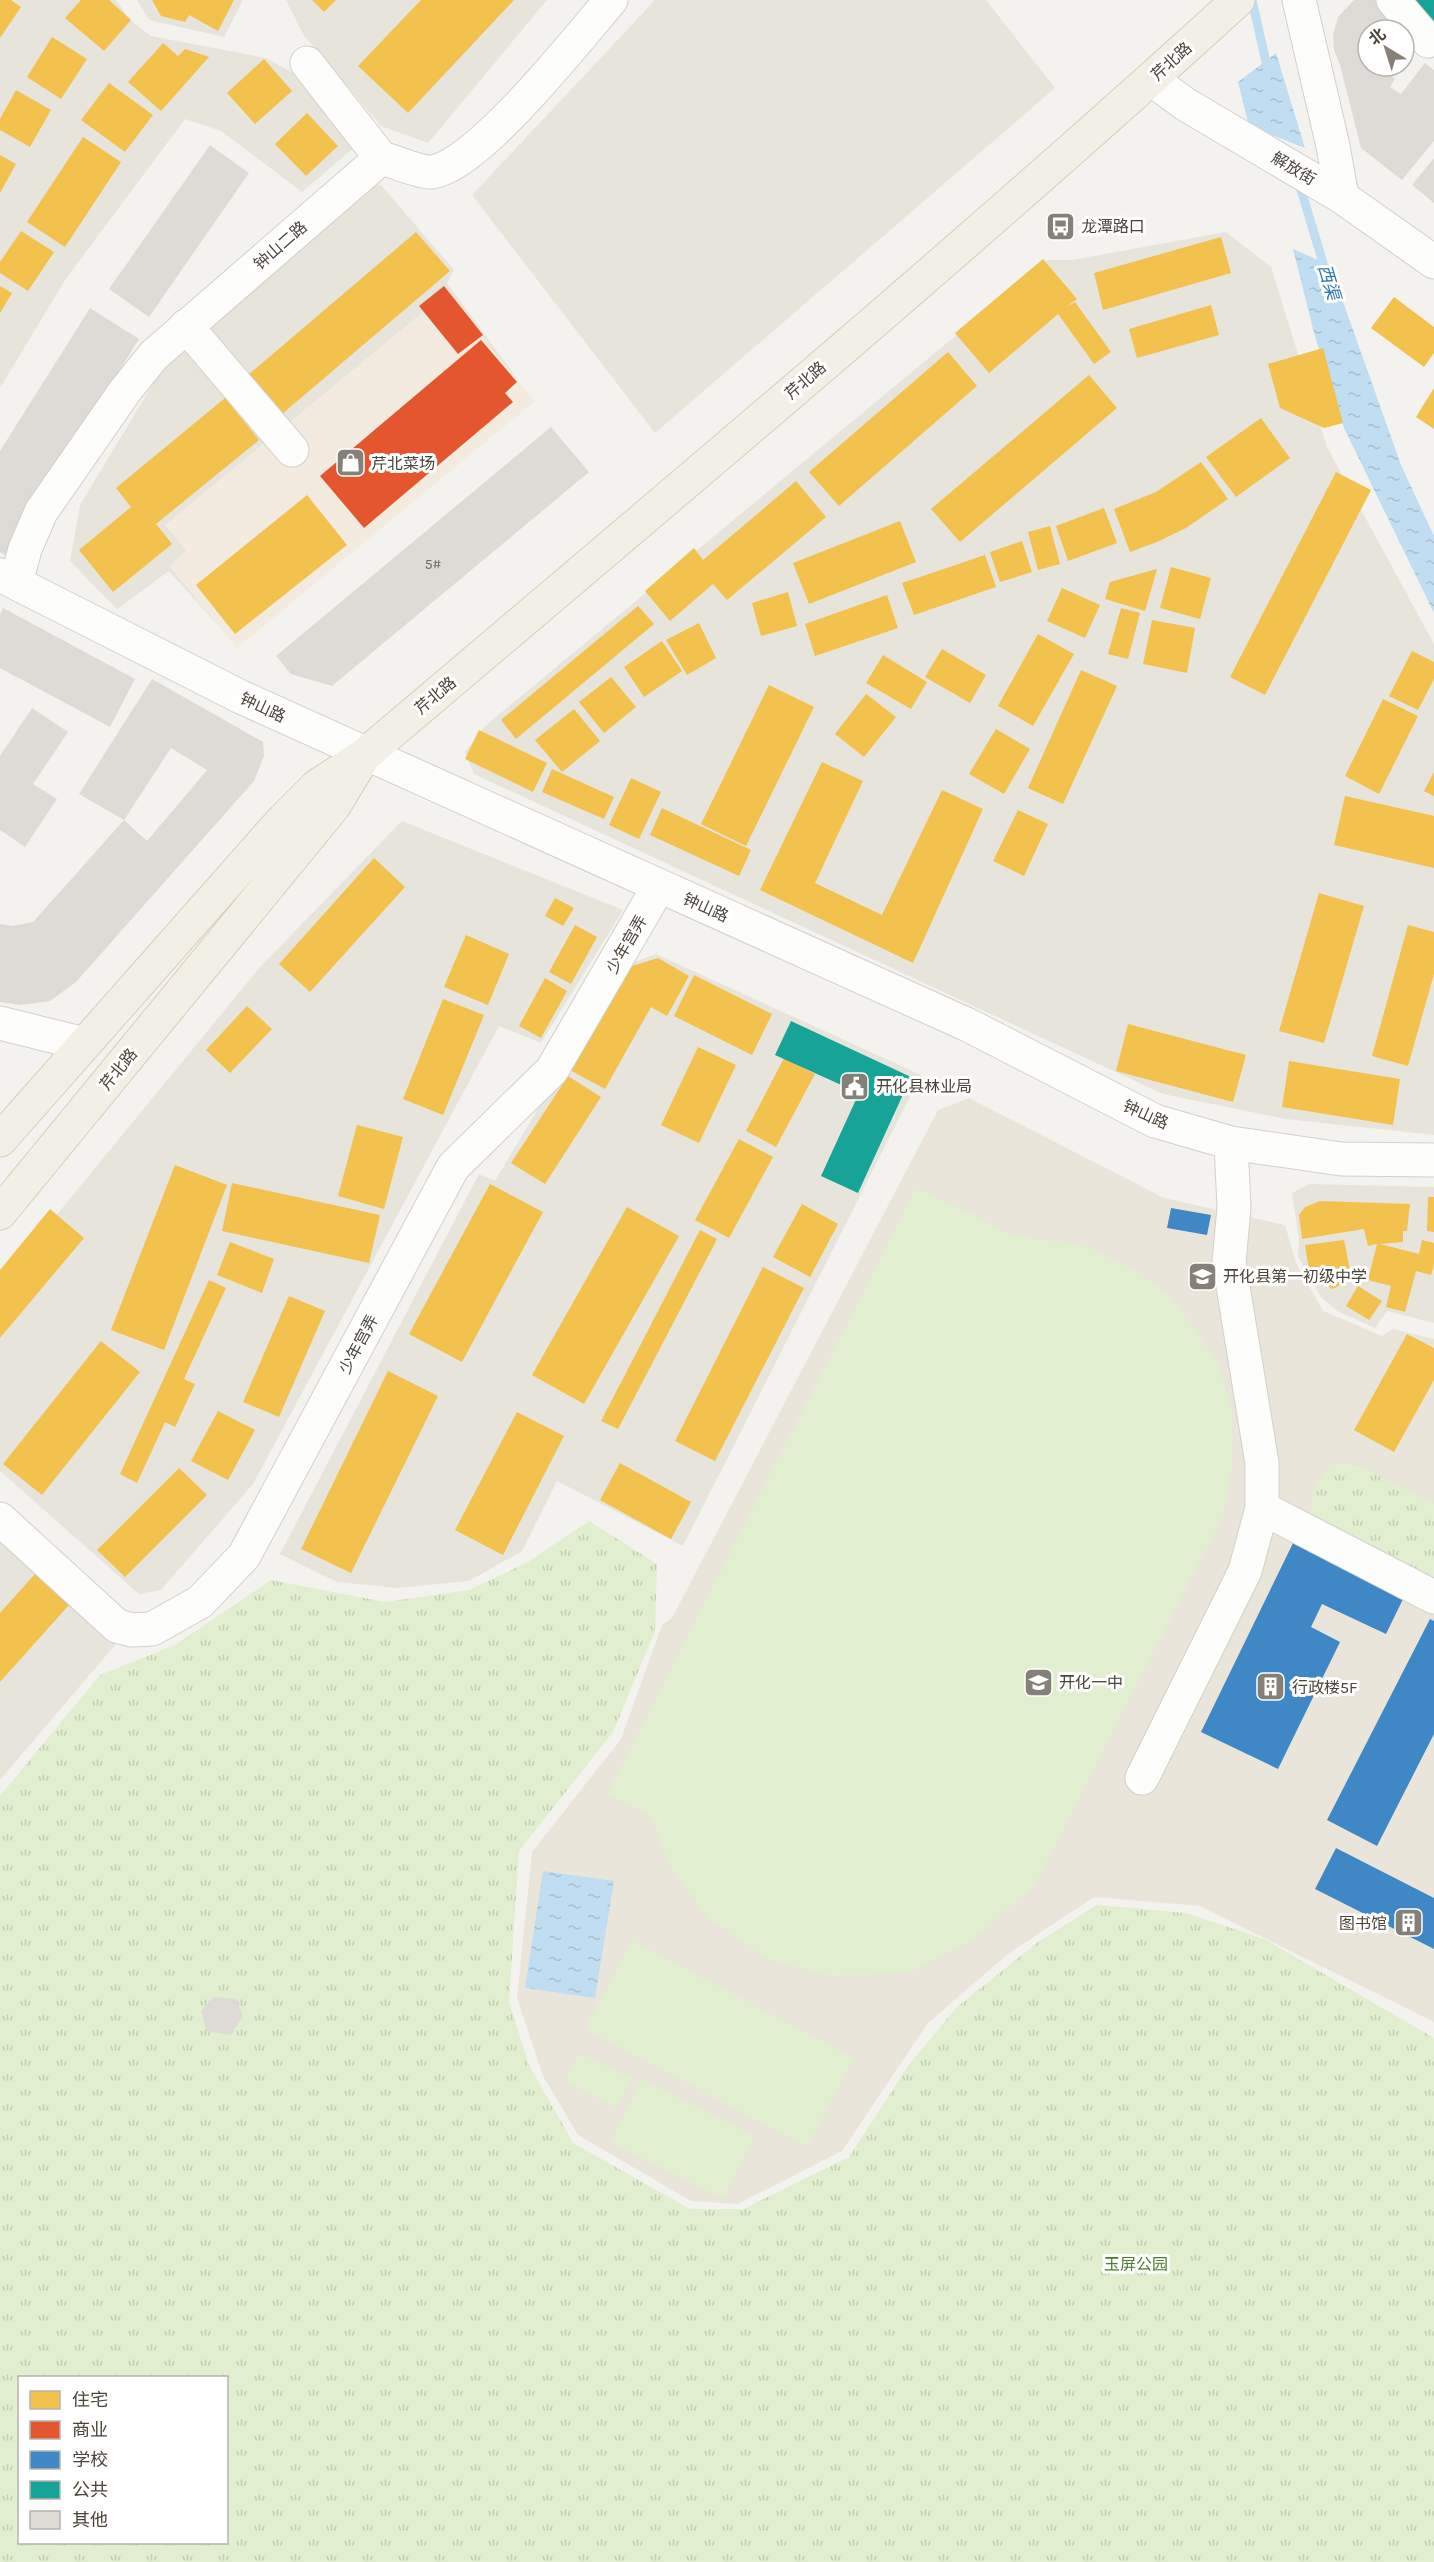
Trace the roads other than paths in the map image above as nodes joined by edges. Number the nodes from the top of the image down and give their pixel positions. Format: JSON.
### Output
{"nodes":[{"id":1,"x":611,"y":0,"type":"edge"},
{"id":2,"x":1238,"y":0,"type":"edge"},
{"id":3,"x":1299,"y":0,"type":"edge"},
{"id":4,"x":1393,"y":0,"type":"edge"},
{"id":5,"x":1428,"y":41,"type":"dead end"},
{"id":6,"x":306,"y":63,"type":"dead end"},
{"id":7,"x":1151,"y":79,"type":"junction"},
{"id":8,"x":381,"y":158,"type":"junction"},
{"id":9,"x":1342,"y":197,"type":"junction"},
{"id":10,"x":1434,"y":262,"type":"edge"},
{"id":11,"x":186,"y":326,"type":"junction"},
{"id":12,"x":292,"y":450,"type":"dead end"},
{"id":13,"x":8,"y":579,"type":"edge"},
{"id":14,"x":366,"y":754,"type":"junction"},
{"id":15,"x":659,"y":886,"type":"junction"},
{"id":16,"x":0,"y":1023,"type":"edge"},
{"id":17,"x":84,"y":1044,"type":"junction"},
{"id":18,"x":5,"y":1124,"type":"edge"},
{"id":19,"x":1231,"y":1143,"type":"junction"},
{"id":20,"x":1434,"y":1160,"type":"edge"},
{"id":21,"x":0,"y":1213,"type":"edge"},
{"id":22,"x":1262,"y":1508,"type":"junction"},
{"id":23,"x":0,"y":1519,"type":"edge"},
{"id":24,"x":1434,"y":1597,"type":"edge"},
{"id":25,"x":1142,"y":1778,"type":"dead end"}],
"edges":[{"from":1,"to":8,"type":"street"},
{"from":2,"to":7,"type":"main road","name":"芹北路"},
{"from":3,"to":9,"type":"street"},
{"from":4,"to":5,"type":"street"},
{"from":6,"to":8,"type":"street"},
{"from":7,"to":9,"type":"street","name":"解放街"},
{"from":7,"to":14,"type":"main road","name":"芹北路"},
{"from":8,"to":11,"type":"street","name":"钟山二路"},
{"from":9,"to":10,"type":"street","name":"解放街"},
{"from":11,"to":12,"type":"street"},
{"from":11,"to":13,"type":"street","name":"钟山二路"},
{"from":13,"to":14,"type":"street","name":"钟山路"},
{"from":14,"to":15,"type":"street","name":"钟山路"},
{"from":14,"to":17,"type":"main road","name":"芹北路"},
{"from":14,"to":21,"type":"main road","name":"芹北路"},
{"from":15,"to":19,"type":"street","name":"钟山路"},
{"from":15,"to":23,"type":"street","name":"少年宫弄"},
{"from":16,"to":17,"type":"street"},
{"from":17,"to":18,"type":"main road","name":"芹北路"},
{"from":19,"to":20,"type":"street","name":"钟山路"},
{"from":19,"to":22,"type":"street"},
{"from":22,"to":24,"type":"street"},
{"from":22,"to":25,"type":"street"}]}
